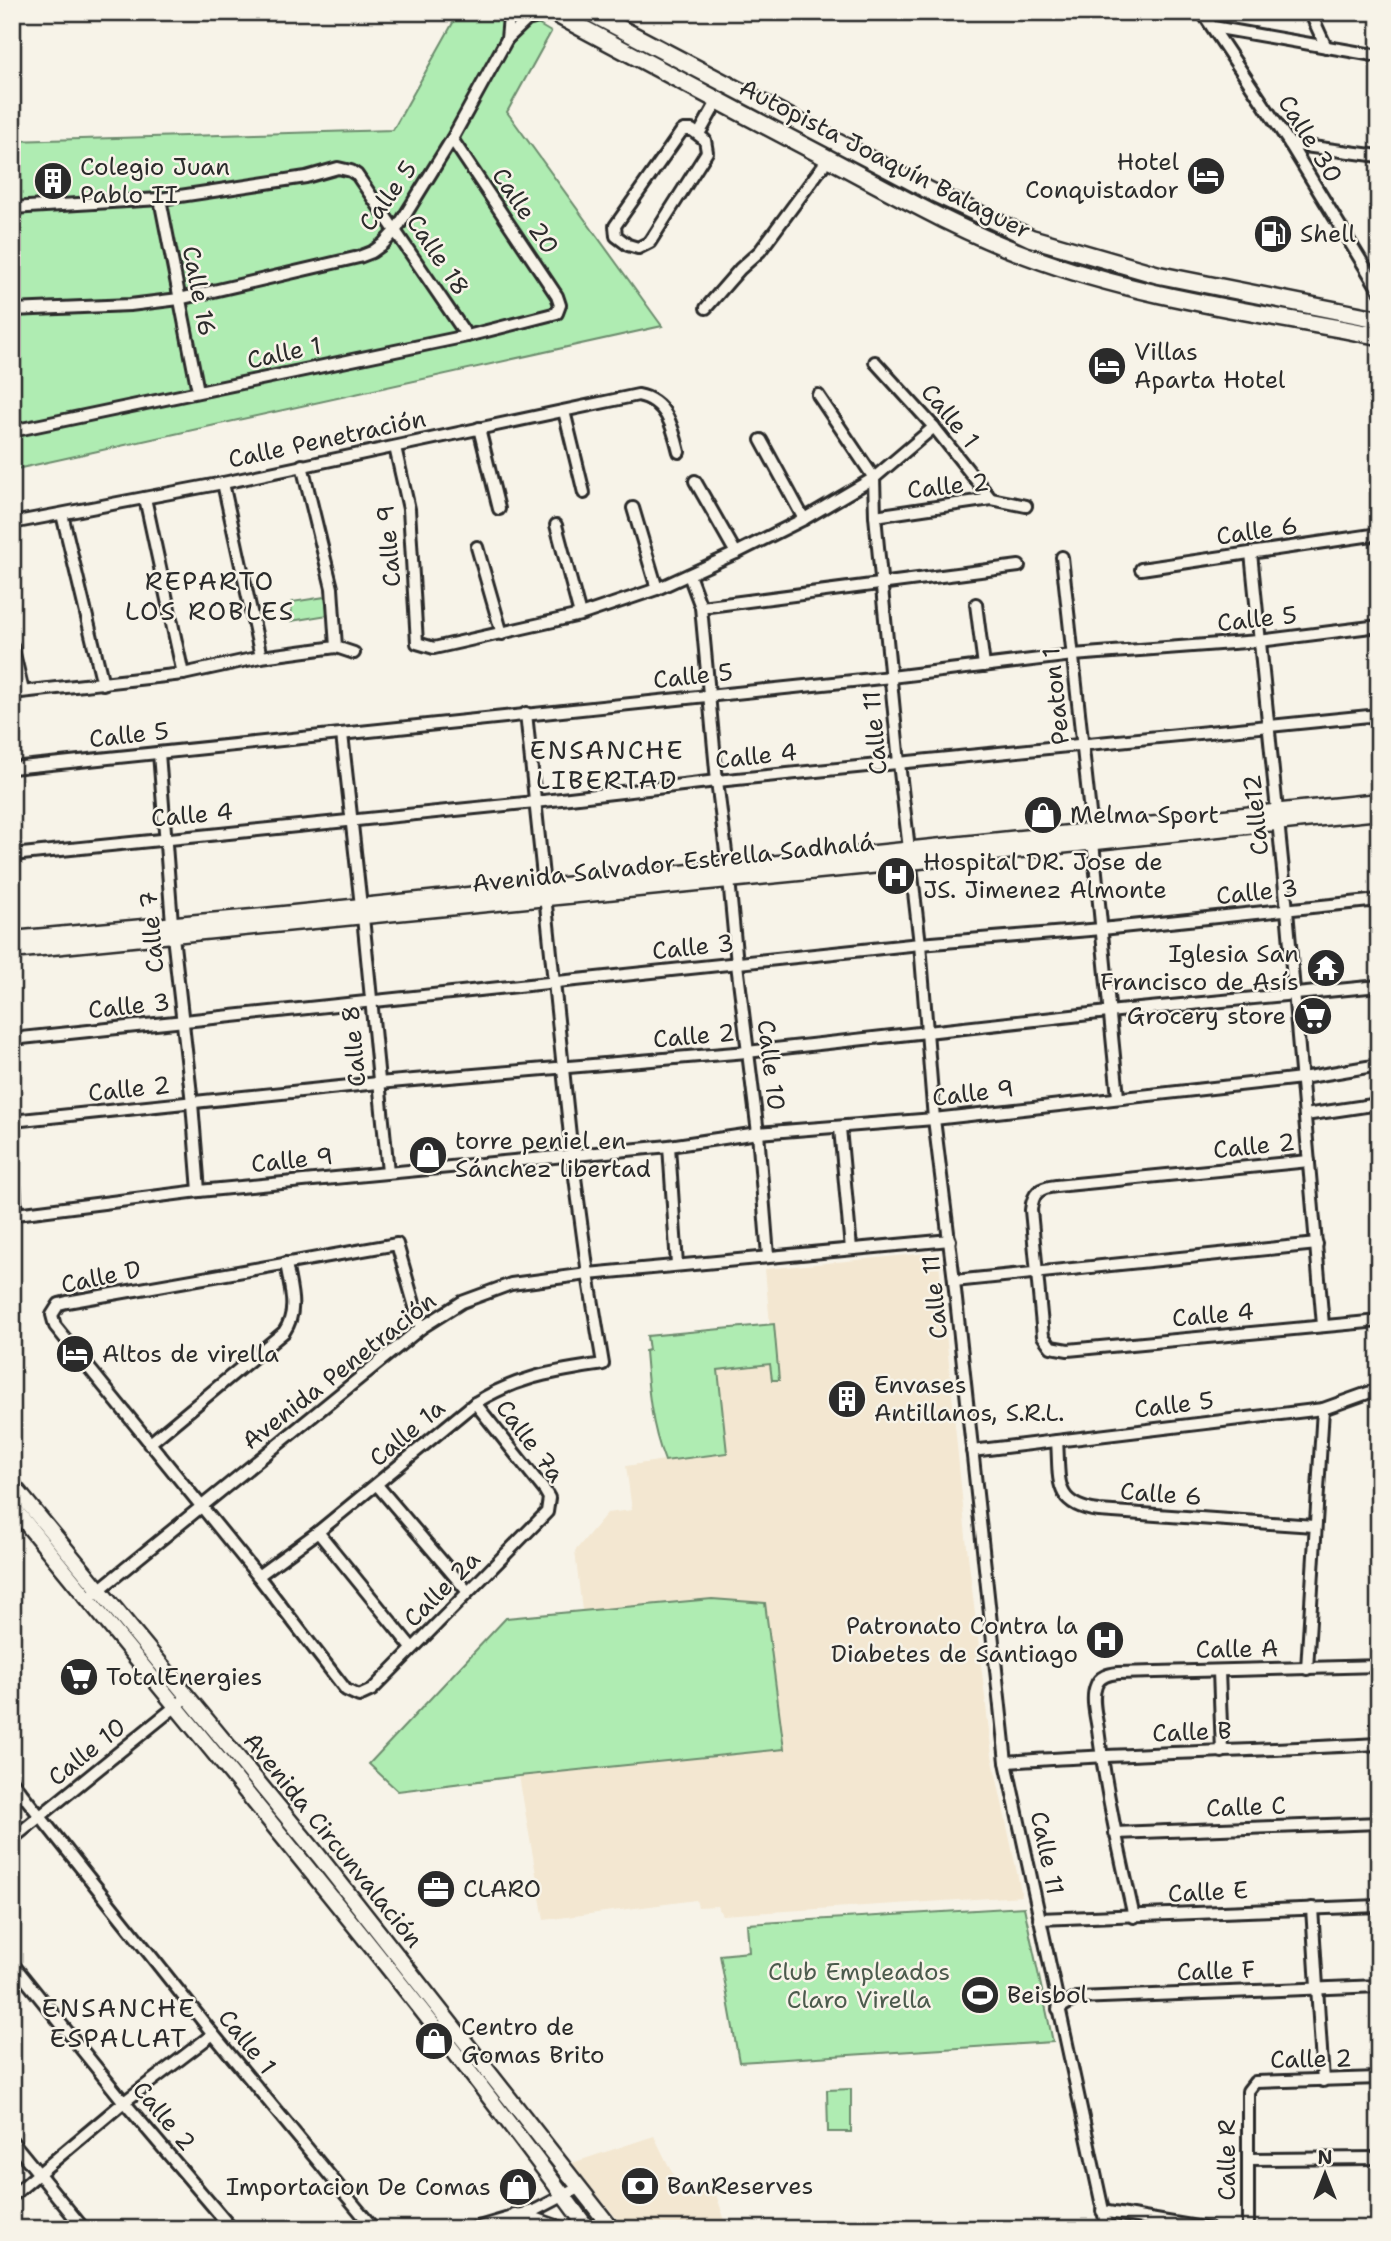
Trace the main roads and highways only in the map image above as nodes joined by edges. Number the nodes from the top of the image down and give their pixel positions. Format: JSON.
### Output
{"nodes":[{"id":1,"x":589,"y":12,"type":"edge"},
{"id":2,"x":553,"y":13,"type":"edge"},
{"id":3,"x":1379,"y":319,"type":"edge"},
{"id":4,"x":1379,"y":336,"type":"edge"},
{"id":5,"x":1379,"y":801,"type":"edge"},
{"id":6,"x":1379,"y":812,"type":"edge"},
{"id":7,"x":1277,"y":817,"type":"junction"},
{"id":8,"x":173,"y":930,"type":"junction"},
{"id":9,"x":12,"y":939,"type":"edge"},
{"id":10,"x":12,"y":951,"type":"edge"},
{"id":11,"x":15,"y":1497,"type":"edge"},
{"id":12,"x":515,"y":2216,"type":"road end"},
{"id":13,"x":561,"y":2229,"type":"edge"},
{"id":14,"x":588,"y":2229,"type":"edge"},
{"id":15,"x":612,"y":2229,"type":"edge"}],
"edges":[{"from":1,"to":3,"type":"highway","name":"Autopista Joaquín Balaguer"},
{"from":2,"to":4,"type":"highway","name":"Autopista Joaquín Balaguer"},
{"from":5,"to":7,"type":"main road","name":"Avenida Salvador Estrella Sadhalá"},
{"from":6,"to":7,"type":"main road","name":"Avenida Salvador Estrella Sadhalá"},
{"from":7,"to":8,"type":"main road","name":"Avenida Salvador Estrella Sadhalá"},
{"from":8,"to":9,"type":"main road","name":"Avenida Salvador Estrella Sadhalá"},
{"from":8,"to":10,"type":"main road","name":"Avenida Salvador Estrella Sadhalá"},
{"from":11,"to":14,"type":"main road","name":"Avenida Circunvalación"},
{"from":11,"to":15,"type":"main road","name":"Avenida Circunvalación"},
{"from":12,"to":13,"type":"main road"}]}
